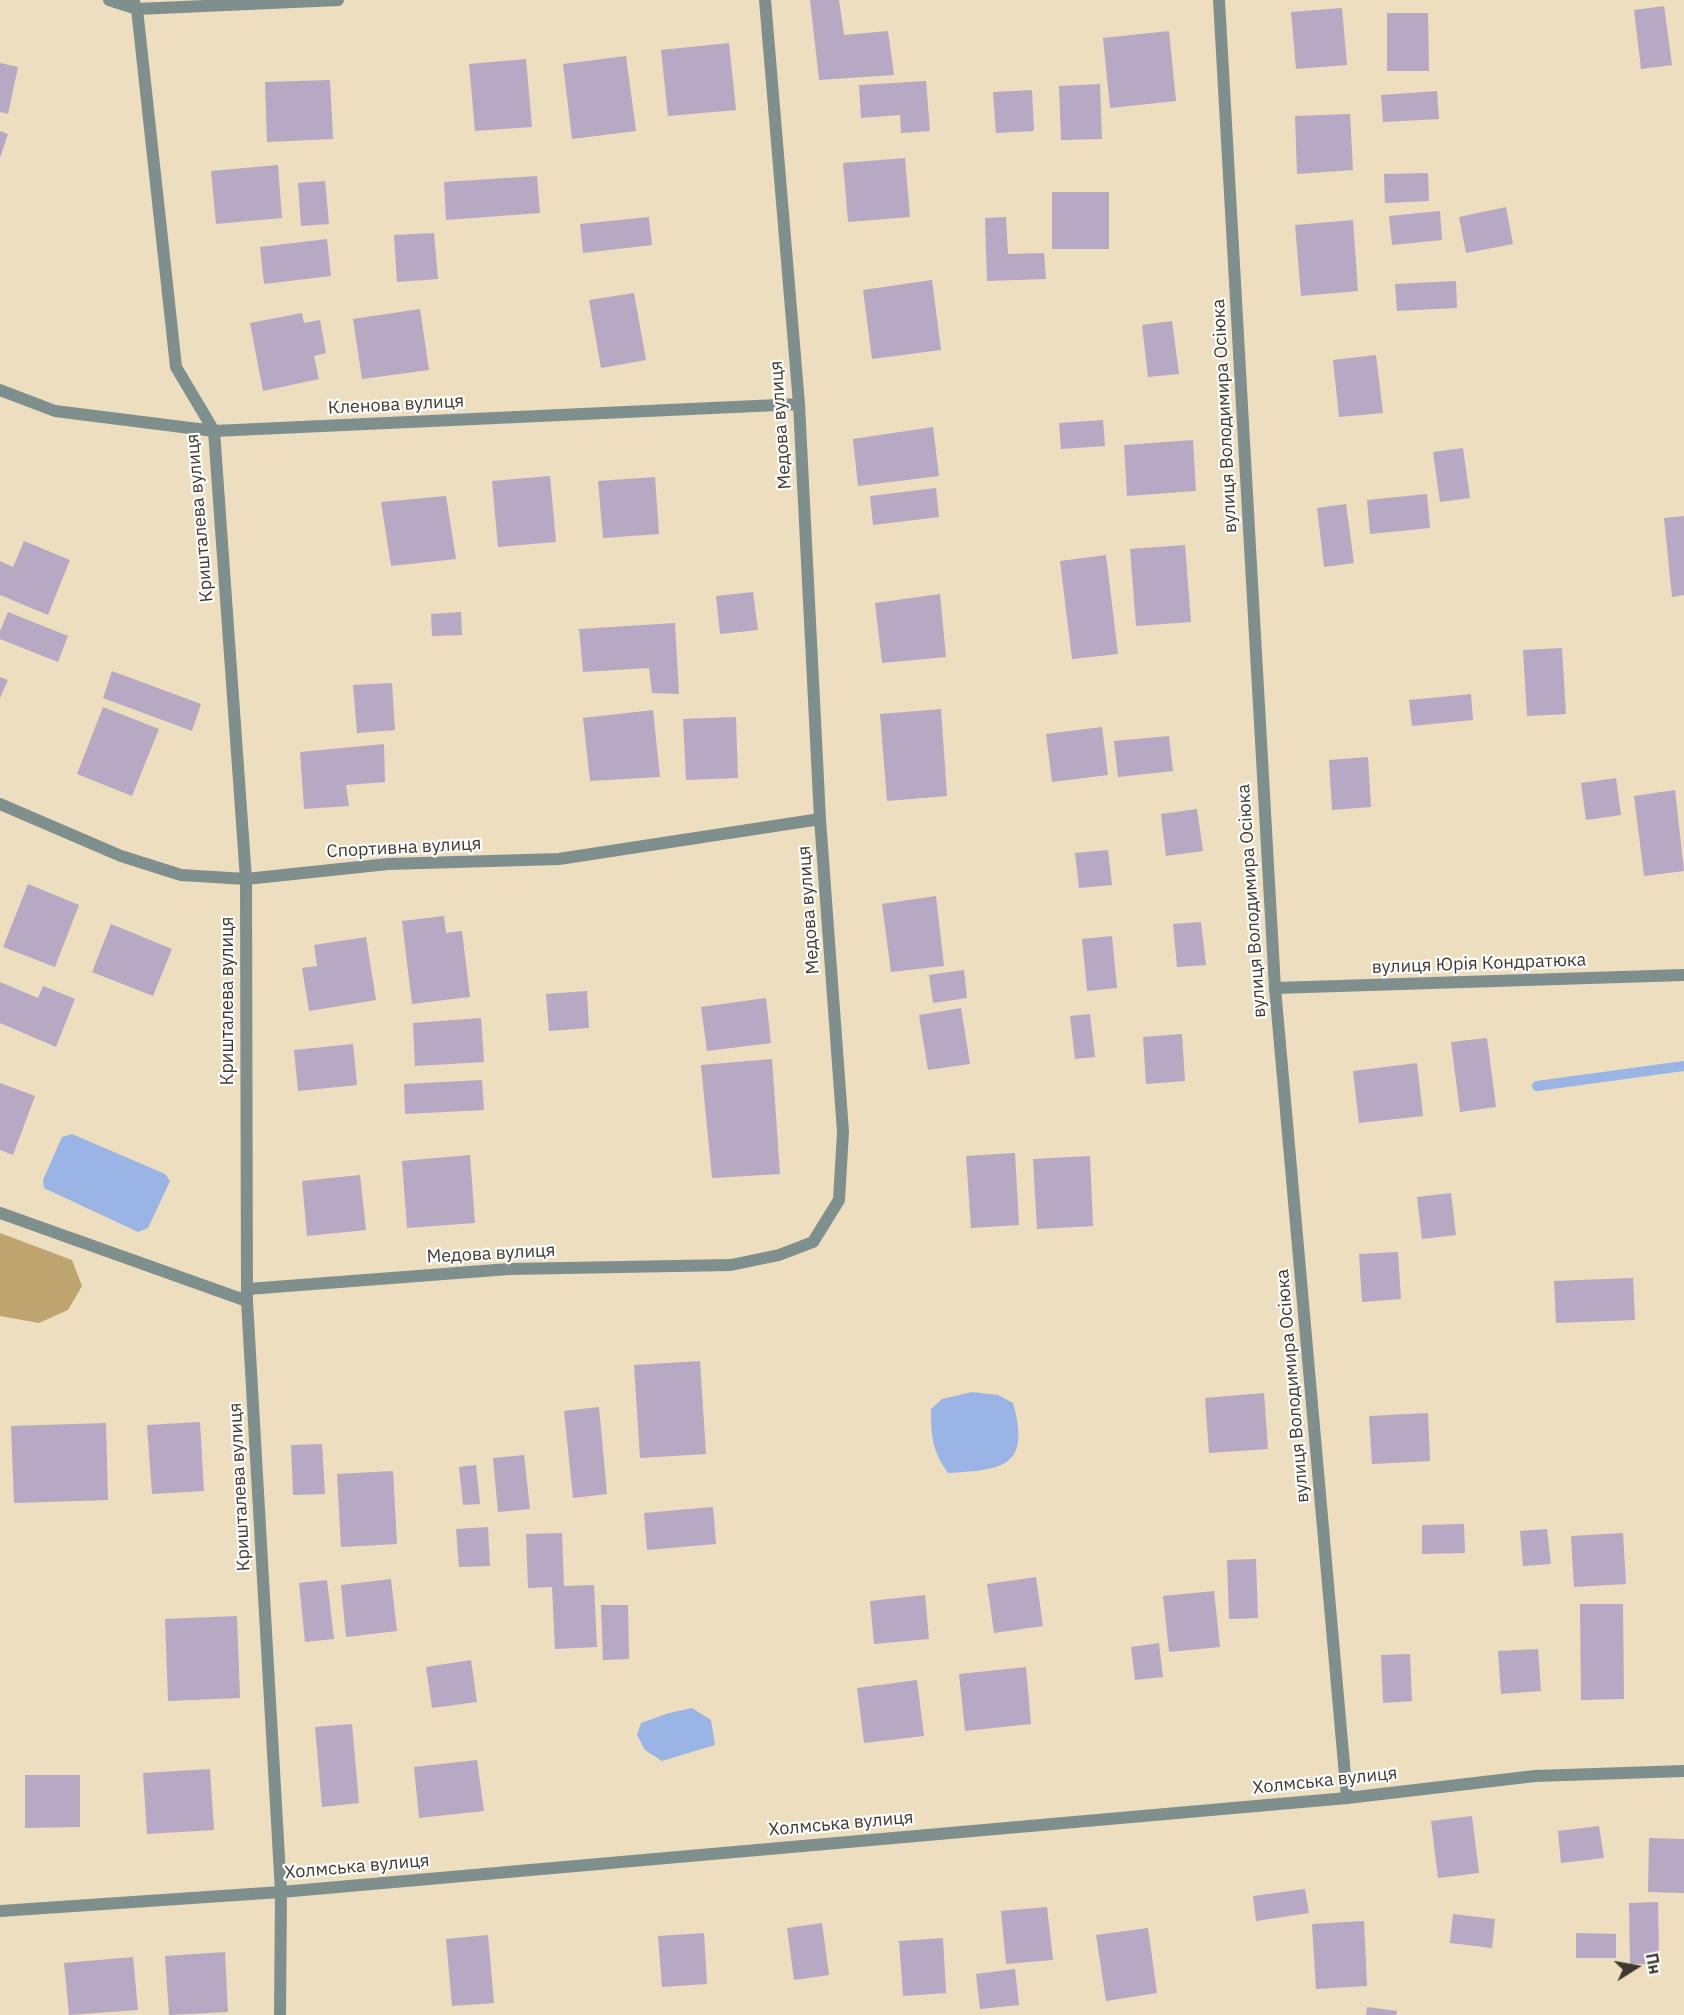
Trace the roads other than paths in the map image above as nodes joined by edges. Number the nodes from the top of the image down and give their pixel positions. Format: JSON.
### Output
{"nodes":[{"id":1,"x":109,"y":0,"type":"edge"},
{"id":2,"x":338,"y":0,"type":"edge"},
{"id":3,"x":765,"y":0,"type":"edge"},
{"id":4,"x":1220,"y":0,"type":"edge"},
{"id":5,"x":135,"y":5,"type":"edge"},
{"id":6,"x":0,"y":390,"type":"edge"},
{"id":7,"x":799,"y":404,"type":"junction"},
{"id":8,"x":214,"y":431,"type":"junction"},
{"id":9,"x":0,"y":804,"type":"edge"},
{"id":10,"x":820,"y":819,"type":"junction"},
{"id":11,"x":246,"y":879,"type":"junction"},
{"id":12,"x":1684,"y":975,"type":"edge"},
{"id":13,"x":1275,"y":988,"type":"junction"},
{"id":14,"x":0,"y":1213,"type":"edge"},
{"id":15,"x":247,"y":1295,"type":"junction"},
{"id":16,"x":1684,"y":1771,"type":"edge"},
{"id":17,"x":1347,"y":1798,"type":"junction"},
{"id":18,"x":281,"y":1892,"type":"junction"},
{"id":19,"x":0,"y":1911,"type":"edge"},
{"id":20,"x":280,"y":2015,"type":"edge"}],
"edges":[{"from":1,"to":5,"type":"street"},
{"from":2,"to":5,"type":"street"},
{"from":3,"to":7,"type":"street","name":"Медова вулиця"},
{"from":4,"to":13,"type":"street","name":"вулиця Володимира Осіюка"},
{"from":5,"to":8,"type":"street","name":"Кришталева вулиця"},
{"from":6,"to":8,"type":"street","name":"Кленова вулиця"},
{"from":7,"to":8,"type":"street","name":"Кленова вулиця"},
{"from":7,"to":10,"type":"street","name":"Медова вулиця"},
{"from":8,"to":11,"type":"street","name":"Кришталева вулиця"},
{"from":9,"to":11,"type":"street","name":"Спортивна вулиця"},
{"from":10,"to":11,"type":"street","name":"Спортивна вулиця"},
{"from":10,"to":15,"type":"street","name":"Медова вулиця"},
{"from":11,"to":15,"type":"street","name":"Кришталева вулиця"},
{"from":12,"to":13,"type":"street","name":"вулиця Юрія Кондратюка"},
{"from":13,"to":17,"type":"street","name":"вулиця Володимира Осіюка"},
{"from":14,"to":15,"type":"street"},
{"from":15,"to":18,"type":"street","name":"Кришталева вулиця"},
{"from":16,"to":17,"type":"street","name":"Холмська вулиця"},
{"from":17,"to":18,"type":"street","name":"Холмська вулиця"},
{"from":18,"to":19,"type":"street","name":"Холмська вулиця"},
{"from":18,"to":20,"type":"street","name":"Кришталева вулиця"}]}
